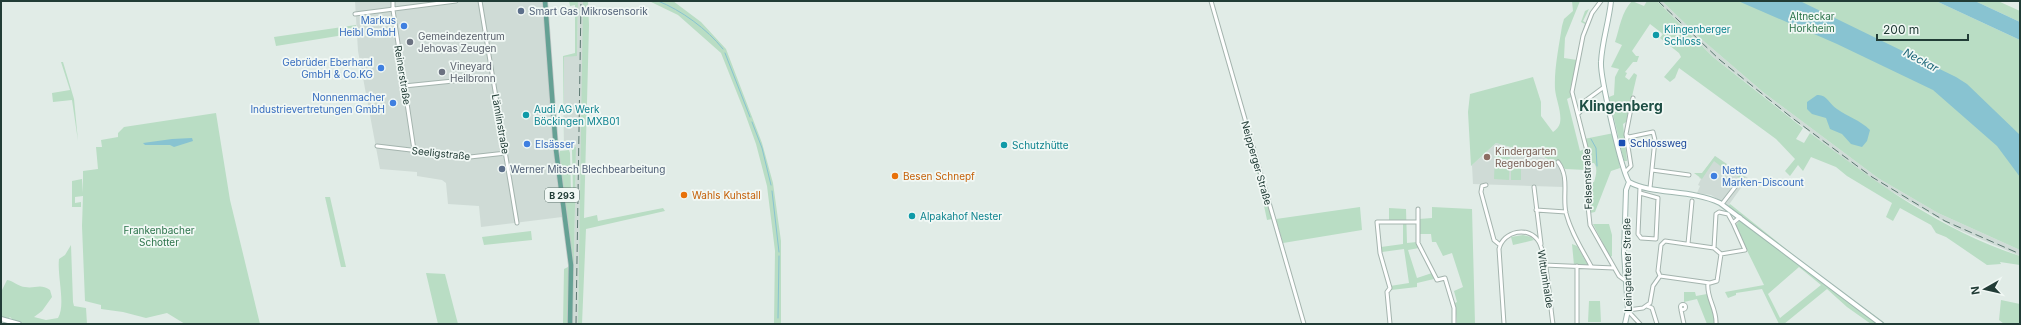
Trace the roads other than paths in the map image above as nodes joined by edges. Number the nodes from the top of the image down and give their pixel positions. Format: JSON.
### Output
{"nodes":[{"id":1,"x":393,"y":1,"type":"edge"},
{"id":2,"x":456,"y":1,"type":"edge"},
{"id":3,"x":480,"y":1,"type":"edge"},
{"id":4,"x":545,"y":1,"type":"edge"},
{"id":5,"x":1210,"y":1,"type":"edge"},
{"id":6,"x":1601,"y":1,"type":"edge"},
{"id":7,"x":1611,"y":1,"type":"edge"},
{"id":8,"x":393,"y":10,"type":"junction"},
{"id":9,"x":356,"y":14,"type":"dead end"},
{"id":10,"x":493,"y":77,"type":"junction"},
{"id":11,"x":404,"y":86,"type":"junction"},
{"id":12,"x":1604,"y":87,"type":"junction"},
{"id":13,"x":1633,"y":98,"type":"dead end"},
{"id":14,"x":1579,"y":113,"type":"junction"},
{"id":15,"x":1626,"y":135,"type":"junction"},
{"id":16,"x":377,"y":146,"type":"dead end"},
{"id":17,"x":414,"y":150,"type":"junction"},
{"id":18,"x":506,"y":153,"type":"junction"},
{"id":19,"x":1558,"y":162,"type":"dead end"},
{"id":20,"x":1652,"y":170,"type":"junction"},
{"id":21,"x":1625,"y":172,"type":"junction"},
{"id":22,"x":1689,"y":175,"type":"dead end"},
{"id":23,"x":1629,"y":182,"type":"junction"},
{"id":24,"x":1739,"y":182,"type":"dead end"},
{"id":25,"x":1486,"y":185,"type":"dead end"},
{"id":26,"x":1534,"y":187,"type":"dead end"},
{"id":27,"x":1640,"y":187,"type":"junction"},
{"id":28,"x":1650,"y":188,"type":"junction"},
{"id":29,"x":1640,"y":194,"type":"junction"},
{"id":30,"x":1692,"y":201,"type":"dead end"},
{"id":31,"x":1724,"y":206,"type":"junction"},
{"id":32,"x":1418,"y":209,"type":"dead end"},
{"id":33,"x":1536,"y":210,"type":"junction"},
{"id":34,"x":1566,"y":212,"type":"junction"},
{"id":35,"x":1740,"y":217,"type":"junction"},
{"id":36,"x":1418,"y":222,"type":"junction"},
{"id":37,"x":517,"y":223,"type":"dead end"},
{"id":38,"x":1733,"y":223,"type":"junction"},
{"id":39,"x":1688,"y":244,"type":"junction"},
{"id":40,"x":1500,"y":245,"type":"junction"},
{"id":41,"x":1542,"y":248,"type":"junction"},
{"id":42,"x":1714,"y":248,"type":"junction"},
{"id":43,"x":1745,"y":250,"type":"junction"},
{"id":44,"x":1721,"y":254,"type":"junction"},
{"id":45,"x":1746,"y":254,"type":"dead end"},
{"id":46,"x":1544,"y":265,"type":"junction"},
{"id":47,"x":1577,"y":266,"type":"junction"},
{"id":48,"x":1591,"y":266,"type":"junction"},
{"id":49,"x":1614,"y":268,"type":"junction"},
{"id":50,"x":1660,"y":276,"type":"junction"},
{"id":51,"x":1626,"y":281,"type":"junction"},
{"id":52,"x":1708,"y":283,"type":"junction"},
{"id":53,"x":1647,"y":306,"type":"junction"},
{"id":54,"x":1682,"y":310,"type":"dead end"},
{"id":55,"x":1628,"y":311,"type":"junction"},
{"id":56,"x":1,"y":319,"type":"edge"},
{"id":57,"x":17,"y":324,"type":"edge"},
{"id":58,"x":570,"y":324,"type":"edge"},
{"id":59,"x":1304,"y":324,"type":"edge"},
{"id":60,"x":1390,"y":324,"type":"edge"},
{"id":61,"x":1454,"y":324,"type":"edge"},
{"id":62,"x":1504,"y":324,"type":"edge"},
{"id":63,"x":1553,"y":324,"type":"edge"},
{"id":64,"x":1577,"y":324,"type":"edge"},
{"id":65,"x":1625,"y":324,"type":"edge"},
{"id":66,"x":1640,"y":324,"type":"edge"},
{"id":67,"x":1657,"y":324,"type":"edge"},
{"id":68,"x":1684,"y":324,"type":"edge"},
{"id":69,"x":1716,"y":324,"type":"edge"},
{"id":70,"x":1881,"y":324,"type":"edge"}],
"edges":[{"from":1,"to":8,"type":"street","name":"Reinerstraße"},
{"from":2,"to":8,"type":"street"},
{"from":3,"to":10,"type":"street","name":"Lämlinstraße"},
{"from":4,"to":58,"type":"main road","number":"B 293"},
{"from":5,"to":59,"type":"street","name":"Neipperger Straße"},
{"from":6,"to":14,"type":"street","name":"Felsenstraße"},
{"from":7,"to":12,"type":"main road"},
{"from":8,"to":9,"type":"street"},
{"from":8,"to":11,"type":"street","name":"Reinerstraße"},
{"from":10,"to":11,"type":"street"},
{"from":10,"to":18,"type":"street","name":"Lämlinstraße"},
{"from":11,"to":17,"type":"street","name":"Reinerstraße"},
{"from":12,"to":14,"type":"street"},
{"from":12,"to":21,"type":"main road"},
{"from":13,"to":15,"type":"street"},
{"from":14,"to":49,"type":"street","name":"Felsenstraße"},
{"from":15,"to":20,"type":"street"},
{"from":15,"to":21,"type":"street"},
{"from":16,"to":17,"type":"street","name":"Seeligstraße"},
{"from":17,"to":18,"type":"street","name":"Seeligstraße"},
{"from":18,"to":37,"type":"street","name":"Lämlinstraße"},
{"from":19,"to":34,"type":"street"},
{"from":20,"to":22,"type":"street"},
{"from":20,"to":28,"type":"street"},
{"from":21,"to":23,"type":"main road"},
{"from":23,"to":27,"type":"main road"},
{"from":23,"to":51,"type":"main road","name":"Leingartener Straße"},
{"from":24,"to":31,"type":"street"},
{"from":25,"to":40,"type":"street"},
{"from":26,"to":33,"type":"street"},
{"from":27,"to":28,"type":"main road"},
{"from":27,"to":29,"type":"street"},
{"from":28,"to":31,"type":"main road"},
{"from":29,"to":29,"type":"street"},
{"from":30,"to":39,"type":"street"},
{"from":31,"to":35,"type":"main road"},
{"from":32,"to":36,"type":"street"},
{"from":33,"to":34,"type":"street"},
{"from":33,"to":41,"type":"street"},
{"from":34,"to":48,"type":"street"},
{"from":35,"to":38,"type":"street"},
{"from":35,"to":70,"type":"main road"},
{"from":36,"to":60,"type":"street"},
{"from":36,"to":61,"type":"street"},
{"from":38,"to":42,"type":"street"},
{"from":38,"to":43,"type":"street"},
{"from":39,"to":42,"type":"street"},
{"from":39,"to":50,"type":"street"},
{"from":40,"to":41,"type":"street","name":"Wittumhalde"},
{"from":40,"to":62,"type":"street"},
{"from":41,"to":46,"type":"street","name":"Wittumhalde"},
{"from":42,"to":44,"type":"street"},
{"from":43,"to":44,"type":"street"},
{"from":43,"to":45,"type":"street"},
{"from":44,"to":52,"type":"street"},
{"from":46,"to":47,"type":"street"},
{"from":46,"to":63,"type":"street","name":"Wittumhalde"},
{"from":47,"to":48,"type":"street"},
{"from":47,"to":64,"type":"street"},
{"from":48,"to":49,"type":"street"},
{"from":49,"to":51,"type":"street","name":"Felsenstraße"},
{"from":50,"to":52,"type":"street"},
{"from":50,"to":53,"type":"street"},
{"from":51,"to":55,"type":"main road","name":"Leingartener Straße"},
{"from":52,"to":69,"type":"street"},
{"from":53,"to":55,"type":"street"},
{"from":53,"to":67,"type":"street"},
{"from":54,"to":68,"type":"street"},
{"from":55,"to":65,"type":"main road","name":"Leingartener Straße"},
{"from":55,"to":66,"type":"street"},
{"from":56,"to":57,"type":"main road"}]}
